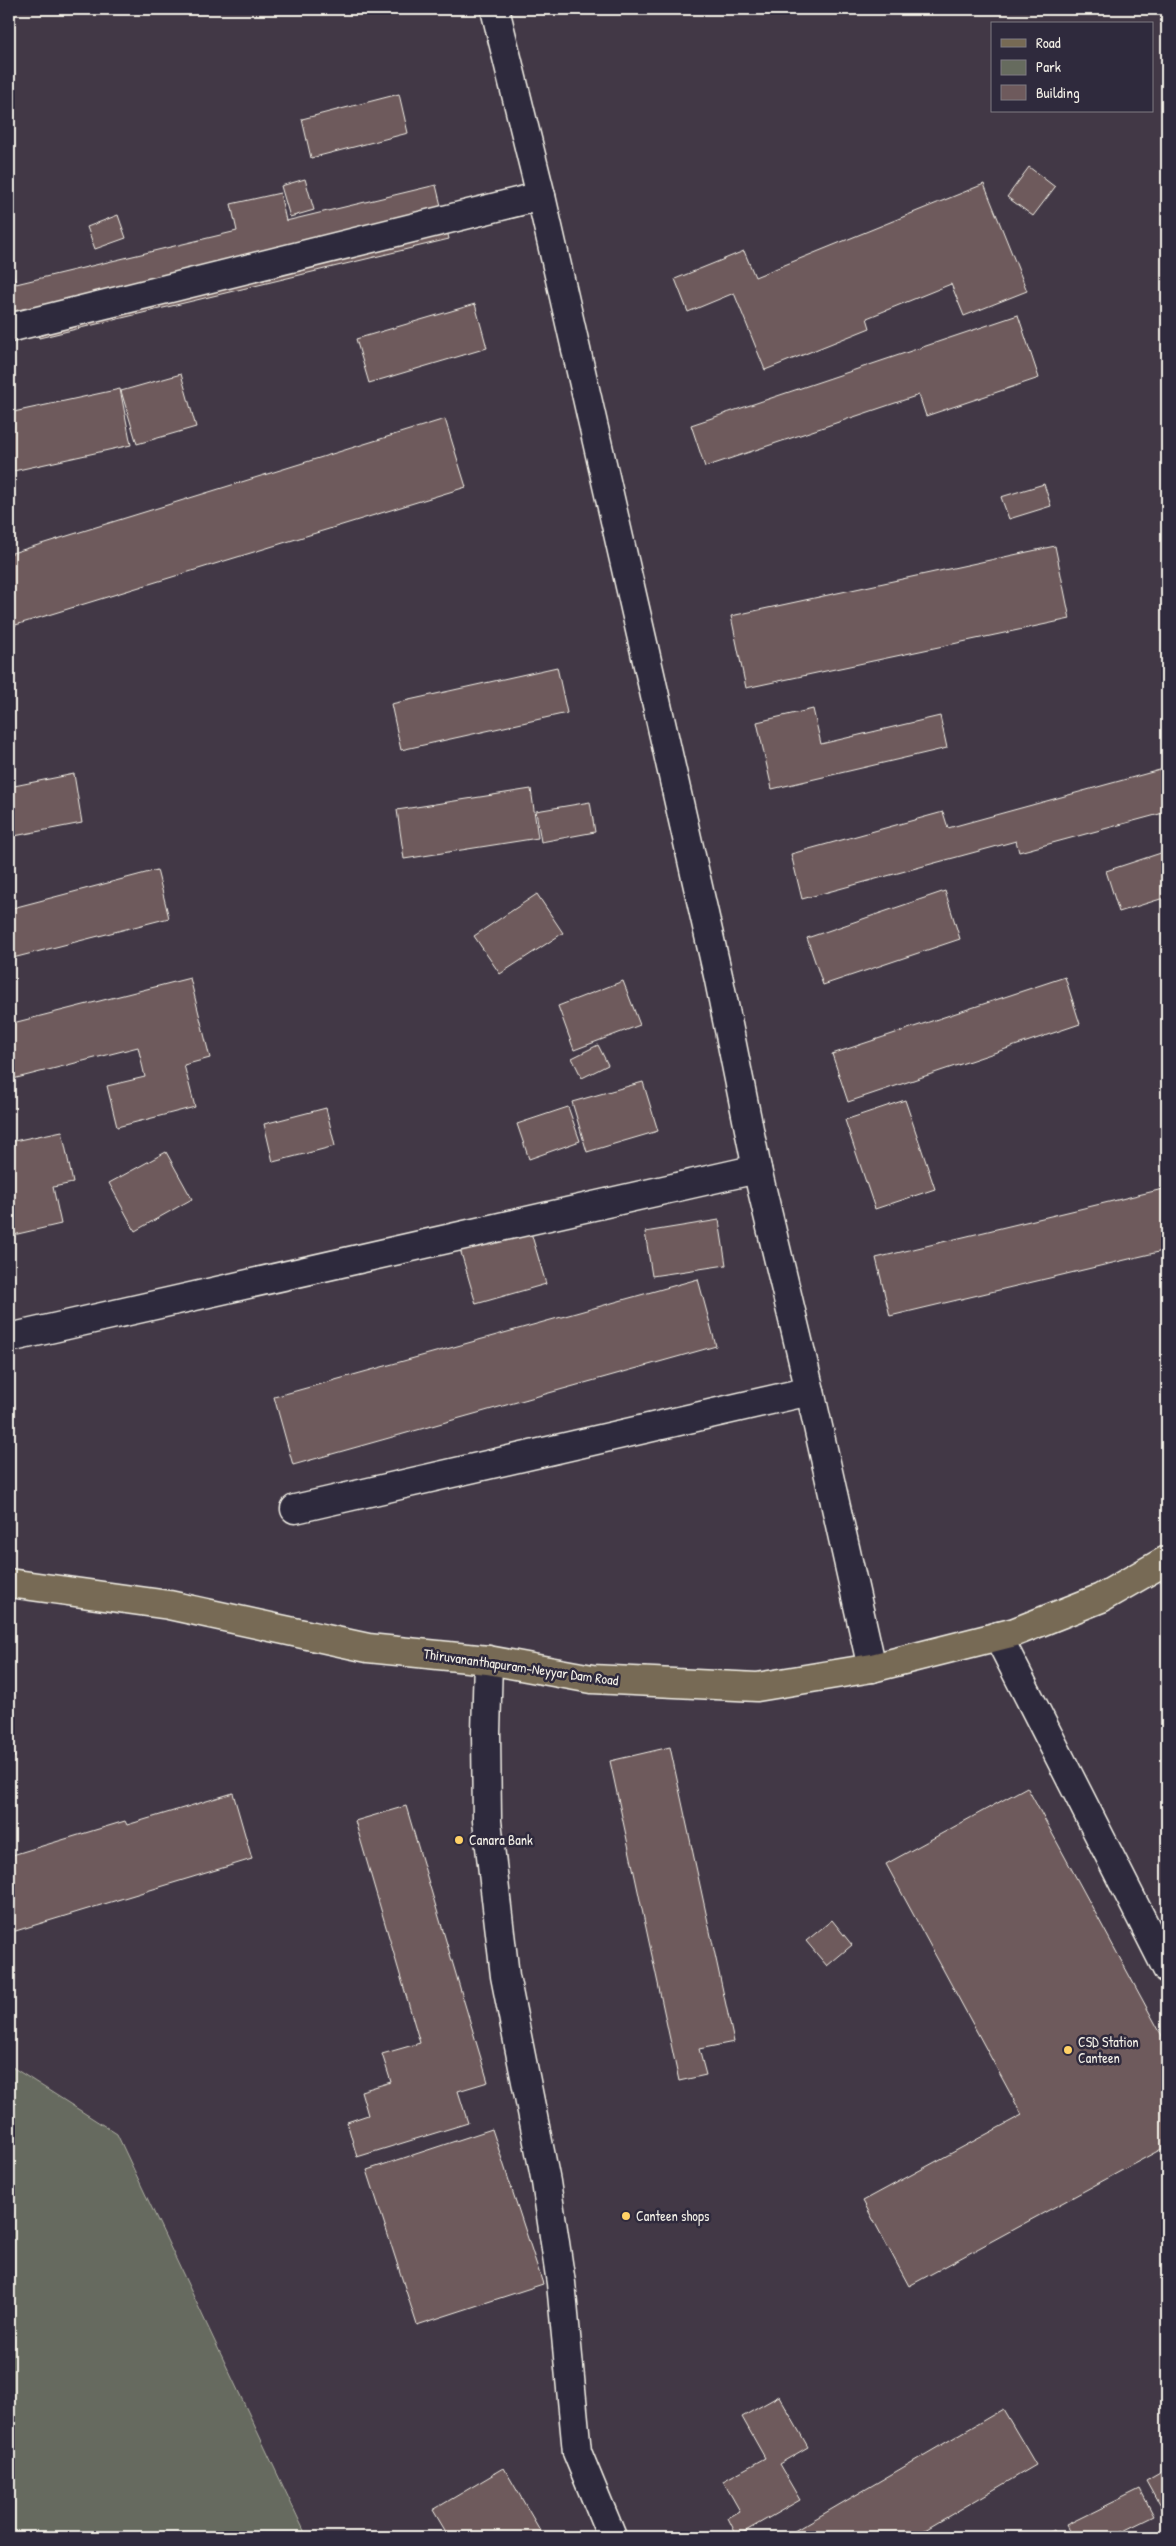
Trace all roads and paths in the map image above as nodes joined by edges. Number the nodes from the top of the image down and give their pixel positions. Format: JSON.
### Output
{"nodes":[{"id":1,"x":495,"y":9,"type":"edge"},
{"id":2,"x":541,"y":196,"type":"junction"},
{"id":3,"x":9,"y":328,"type":"edge"},
{"id":4,"x":757,"y":1169,"type":"junction"},
{"id":5,"x":9,"y":1338,"type":"edge"},
{"id":6,"x":810,"y":1391,"type":"junction"},
{"id":7,"x":295,"y":1509,"type":"dead end"},
{"id":8,"x":1167,"y":1560,"type":"edge"},
{"id":9,"x":9,"y":1583,"type":"edge"},
{"id":10,"x":998,"y":1636,"type":"junction"},
{"id":11,"x":488,"y":1660,"type":"junction"},
{"id":12,"x":872,"y":1668,"type":"junction"},
{"id":13,"x":1167,"y":1970,"type":"edge"},
{"id":14,"x":612,"y":2537,"type":"edge"}],
"edges":[{"from":1,"to":2,"type":"lane"},
{"from":2,"to":3,"type":"lane"},
{"from":2,"to":4,"type":"lane"},
{"from":4,"to":5,"type":"lane"},
{"from":4,"to":6,"type":"lane"},
{"from":6,"to":7,"type":"lane"},
{"from":6,"to":12,"type":"lane"},
{"from":8,"to":10,"type":"main road","name":"Thiruvananthapuram-Neyyar Dam Road"},
{"from":9,"to":11,"type":"main road","name":"Thiruvananthapuram-Neyyar Dam Road"},
{"from":10,"to":12,"type":"main road","name":"Thiruvananthapuram-Neyyar Dam Road"},
{"from":10,"to":13,"type":"lane"},
{"from":11,"to":12,"type":"main road","name":"Thiruvananthapuram-Neyyar Dam Road"},
{"from":11,"to":14,"type":"lane"}]}
